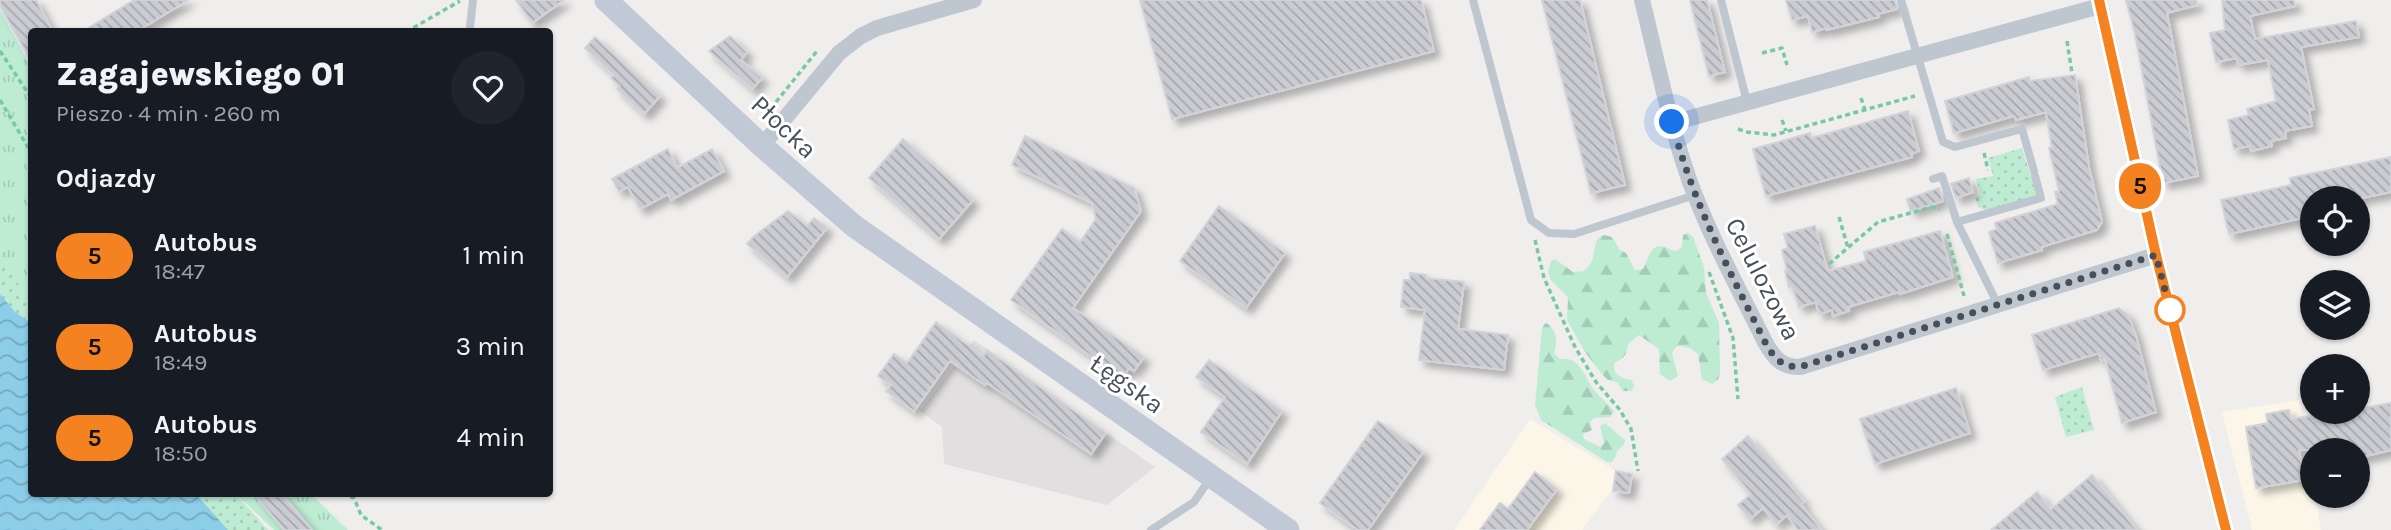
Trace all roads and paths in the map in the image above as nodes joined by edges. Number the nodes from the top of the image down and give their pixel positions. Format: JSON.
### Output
{"nodes":[{"id":1,"x":462,"y":0,"type":"edge"},
{"id":2,"x":473,"y":0,"type":"edge"},
{"id":3,"x":606,"y":0,"type":"edge"},
{"id":4,"x":974,"y":0,"type":"edge"},
{"id":5,"x":1473,"y":0,"type":"edge"},
{"id":6,"x":1642,"y":0,"type":"edge"},
{"id":7,"x":1721,"y":0,"type":"edge"},
{"id":8,"x":1901,"y":0,"type":"edge"},
{"id":9,"x":2099,"y":3,"type":"edge"},
{"id":10,"x":470,"y":27,"type":"dead end"},
{"id":11,"x":412,"y":28,"type":"edge"},
{"id":12,"x":2067,"y":41,"type":"dead end"},
{"id":13,"x":0,"y":51,"type":"edge"},
{"id":14,"x":1762,"y":53,"type":"dead end"},
{"id":15,"x":1917,"y":56,"type":"junction"},
{"id":16,"x":1787,"y":65,"type":"dead end"},
{"id":17,"x":2072,"y":73,"type":"dead end"},
{"id":18,"x":28,"y":93,"type":"edge"},
{"id":19,"x":1920,"y":94,"type":"dead end"},
{"id":20,"x":1861,"y":98,"type":"dead end"},
{"id":21,"x":0,"y":100,"type":"edge"},
{"id":22,"x":1747,"y":102,"type":"junction"},
{"id":23,"x":1865,"y":110,"type":"junction"},
{"id":24,"x":1782,"y":120,"type":"dead end"},
{"id":25,"x":1672,"y":122,"type":"junction"},
{"id":26,"x":1738,"y":129,"type":"dead end"},
{"id":27,"x":1786,"y":131,"type":"junction"},
{"id":28,"x":1981,"y":141,"type":"junction"},
{"id":29,"x":762,"y":145,"type":"junction"},
{"id":30,"x":28,"y":147,"type":"edge"},
{"id":31,"x":1988,"y":170,"type":"dead end"},
{"id":32,"x":1933,"y":179,"type":"dead end"},
{"id":33,"x":1695,"y":195,"type":"junction"},
{"id":34,"x":1941,"y":211,"type":"dead end"},
{"id":35,"x":1839,"y":217,"type":"dead end"},
{"id":36,"x":1531,"y":220,"type":"junction"},
{"id":37,"x":1957,"y":222,"type":"junction"},
{"id":38,"x":1944,"y":224,"type":"dead end"},
{"id":39,"x":1848,"y":248,"type":"junction"},
{"id":40,"x":2156,"y":255,"type":"junction"},
{"id":41,"x":1706,"y":262,"type":"dead end"},
{"id":42,"x":1829,"y":264,"type":"dead end"},
{"id":43,"x":934,"y":284,"type":"joint"},
{"id":44,"x":1964,"y":296,"type":"dead end"},
{"id":45,"x":1998,"y":305,"type":"junction"},
{"id":46,"x":1738,"y":399,"type":"dead end"},
{"id":47,"x":1638,"y":471,"type":"dead end"},
{"id":48,"x":1211,"y":477,"type":"junction"},
{"id":49,"x":351,"y":497,"type":"edge"},
{"id":50,"x":382,"y":530,"type":"edge"},
{"id":51,"x":1151,"y":530,"type":"edge"},
{"id":52,"x":1288,"y":530,"type":"edge"},
{"id":53,"x":2226,"y":530,"type":"edge"}],
"edges":[{"from":1,"to":11,"type":"path"},
{"from":2,"to":10,"type":"lane"},
{"from":3,"to":29,"type":"street","name":"Płocka"},
{"from":4,"to":29,"type":"street"},
{"from":5,"to":36,"type":"lane"},
{"from":6,"to":25,"type":"street","name":"Celulozowa"},
{"from":7,"to":22,"type":"lane"},
{"from":8,"to":15,"type":"lane"},
{"from":9,"to":15,"type":"street"},
{"from":9,"to":40,"type":"street"},
{"from":12,"to":17,"type":"path"},
{"from":13,"to":18,"type":"path"},
{"from":14,"to":16,"type":"path"},
{"from":15,"to":22,"type":"street"},
{"from":15,"to":28,"type":"lane"},
{"from":19,"to":23,"type":"path"},
{"from":20,"to":23,"type":"path"},
{"from":21,"to":30,"type":"path"},
{"from":22,"to":25,"type":"street"},
{"from":23,"to":27,"type":"path"},
{"from":24,"to":27,"type":"path"},
{"from":25,"to":33,"type":"street","name":"Celulozowa"},
{"from":26,"to":27,"type":"path"},
{"from":28,"to":31,"type":"path"},
{"from":28,"to":37,"type":"lane"},
{"from":29,"to":43,"type":"street","name":"Płocka"},
{"from":32,"to":37,"type":"lane"},
{"from":33,"to":36,"type":"lane"},
{"from":33,"to":45,"type":"street","name":"Celulozowa"},
{"from":34,"to":39,"type":"path"},
{"from":35,"to":39,"type":"path"},
{"from":36,"to":47,"type":"path"},
{"from":37,"to":45,"type":"lane"},
{"from":38,"to":44,"type":"path"},
{"from":39,"to":42,"type":"path"},
{"from":40,"to":45,"type":"street","name":"Celulozowa"},
{"from":40,"to":53,"type":"street"},
{"from":41,"to":46,"type":"path"},
{"from":43,"to":48,"type":"street","name":"Łęgska"},
{"from":48,"to":51,"type":"lane"},
{"from":48,"to":52,"type":"street","name":"Łęgska"},
{"from":49,"to":50,"type":"path"}]}
